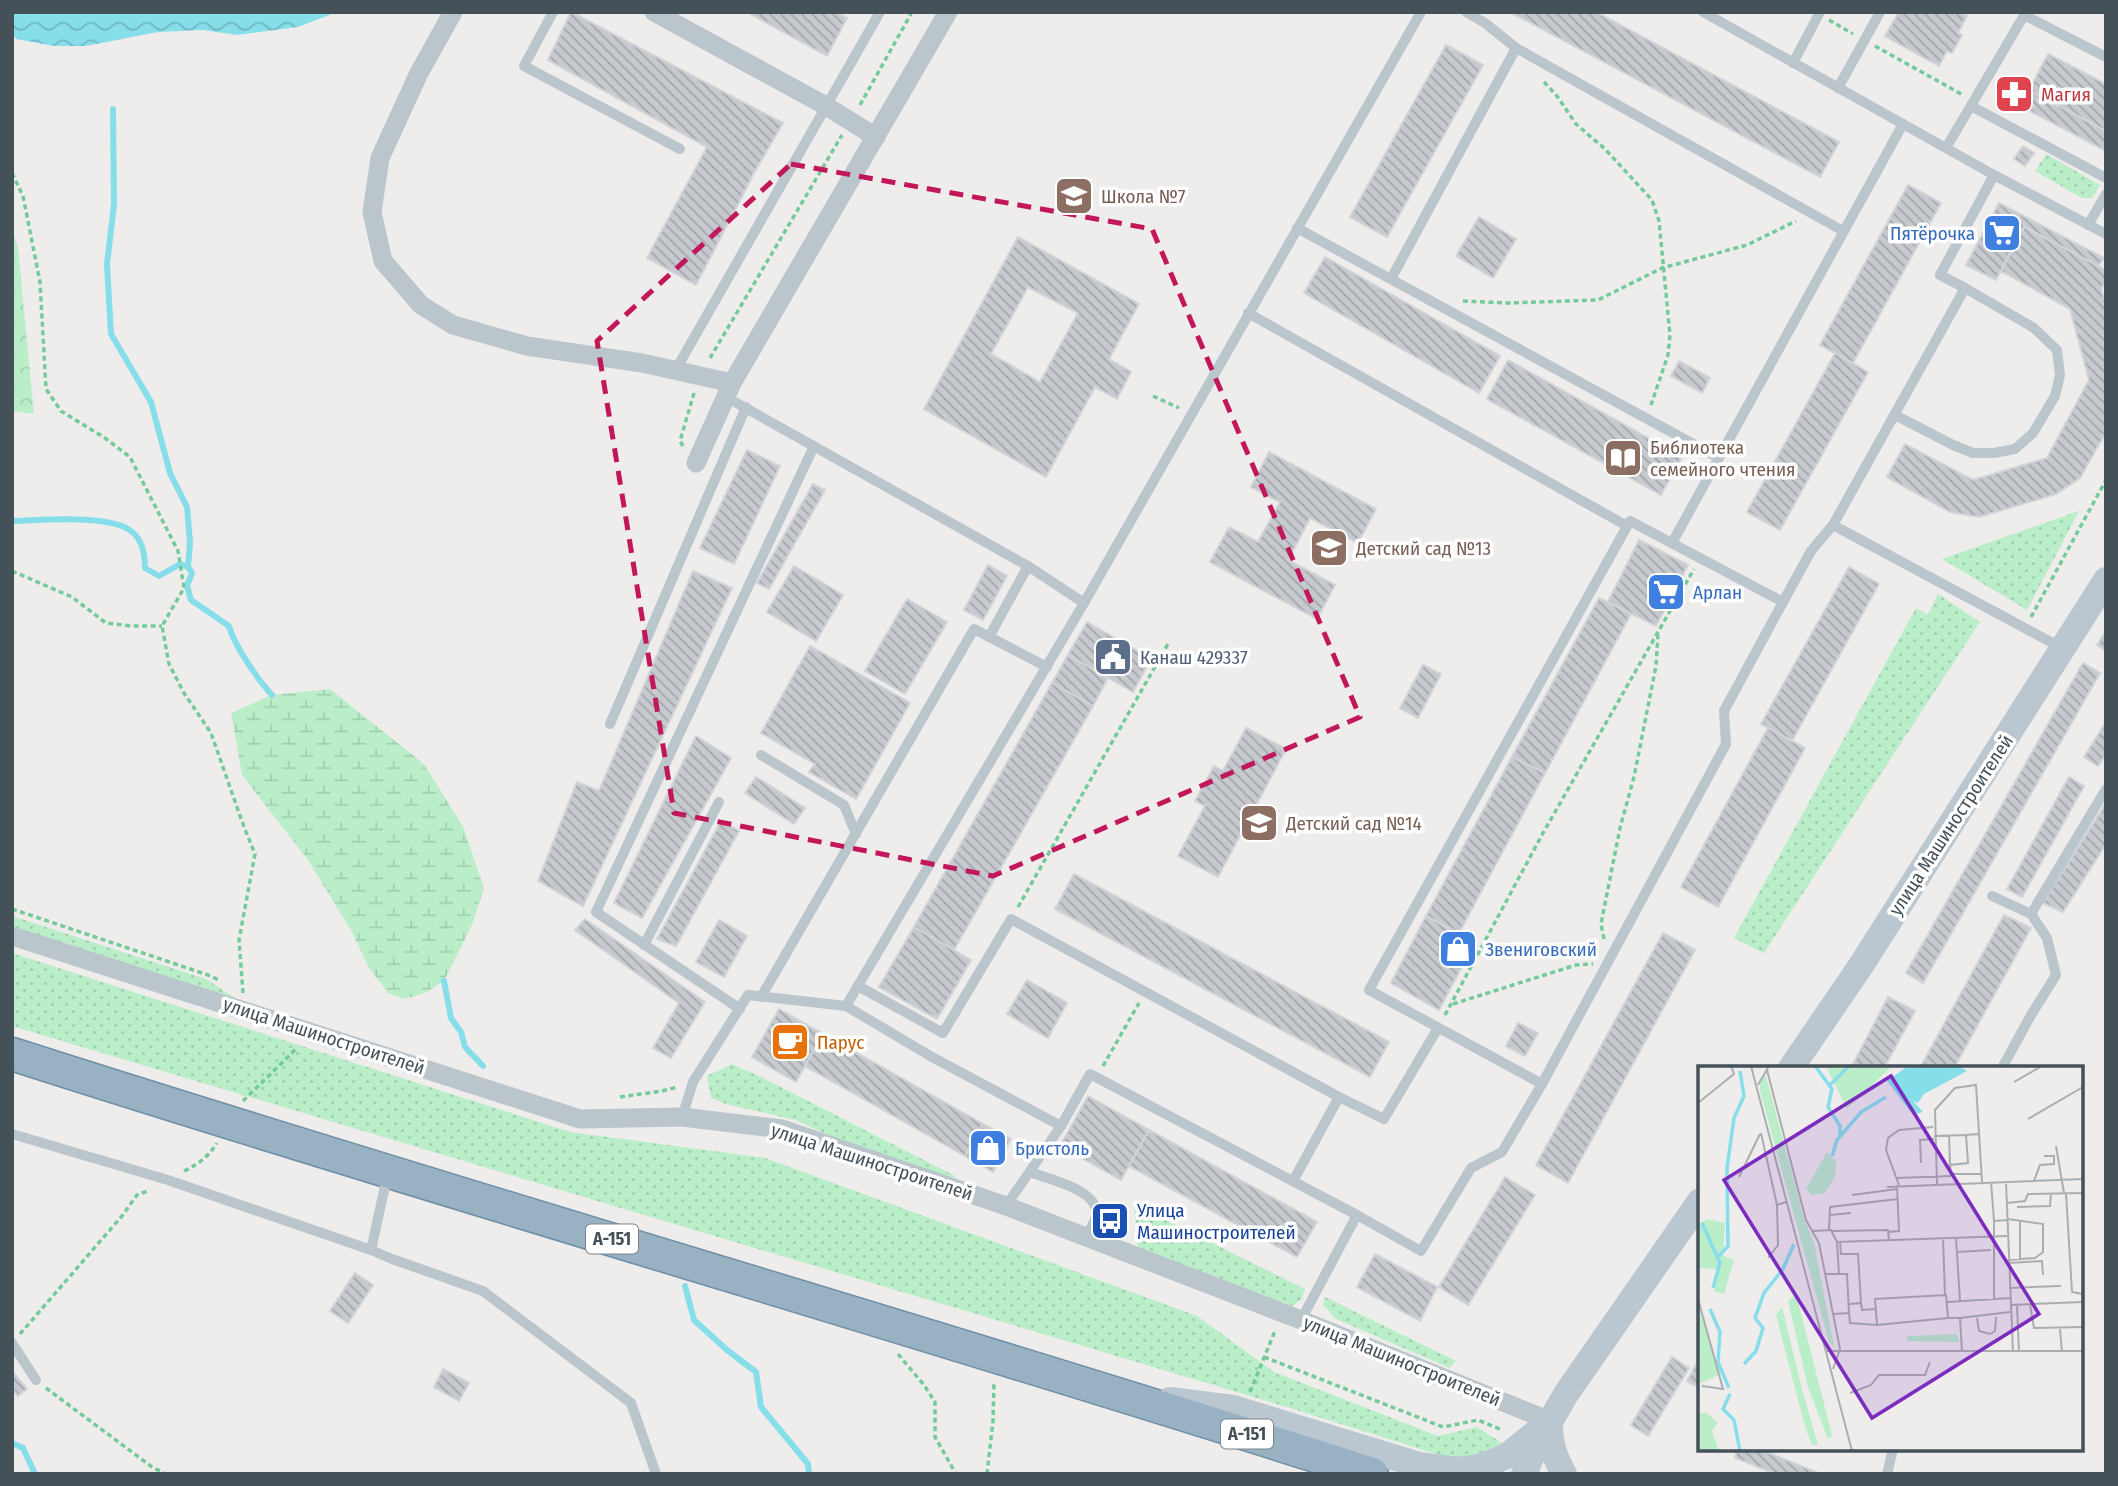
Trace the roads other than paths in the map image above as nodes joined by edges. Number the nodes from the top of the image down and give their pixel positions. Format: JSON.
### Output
{"nodes":[{"id":1,"x":453,"y":12,"type":"edge"},
{"id":2,"x":553,"y":12,"type":"edge"},
{"id":3,"x":654,"y":12,"type":"edge"},
{"id":4,"x":880,"y":12,"type":"edge"},
{"id":5,"x":948,"y":12,"type":"edge"},
{"id":6,"x":1421,"y":12,"type":"edge"},
{"id":7,"x":1466,"y":12,"type":"edge"},
{"id":8,"x":1703,"y":12,"type":"edge"},
{"id":9,"x":1880,"y":12,"type":"edge"},
{"id":10,"x":1819,"y":13,"type":"edge"},
{"id":11,"x":2025,"y":14,"type":"edge"},
{"id":12,"x":1516,"y":48,"type":"junction"},
{"id":13,"x":2106,"y":57,"type":"edge"},
{"id":14,"x":1793,"y":63,"type":"junction"},
{"id":15,"x":1838,"y":88,"type":"junction"},
{"id":16,"x":1972,"y":103,"type":"junction"},
{"id":17,"x":826,"y":106,"type":"junction"},
{"id":18,"x":1903,"y":124,"type":"junction"},
{"id":19,"x":876,"y":137,"type":"junction"},
{"id":20,"x":1946,"y":148,"type":"junction"},
{"id":21,"x":680,"y":149,"type":"dead end"},
{"id":22,"x":1994,"y":175,"type":"junction"},
{"id":23,"x":2106,"y":178,"type":"edge"},
{"id":24,"x":2106,"y":194,"type":"edge"},
{"id":25,"x":2088,"y":225,"type":"junction"},
{"id":26,"x":1297,"y":228,"type":"junction"},
{"id":27,"x":1843,"y":231,"type":"junction"},
{"id":28,"x":2106,"y":234,"type":"edge"},
{"id":29,"x":1391,"y":279,"type":"junction"},
{"id":30,"x":1965,"y":288,"type":"junction"},
{"id":31,"x":1248,"y":313,"type":"junction"},
{"id":32,"x":675,"y":371,"type":"junction"},
{"id":33,"x":729,"y":390,"type":"junction"},
{"id":34,"x":746,"y":407,"type":"junction"},
{"id":35,"x":1895,"y":415,"type":"junction"},
{"id":36,"x":814,"y":446,"type":"junction"},
{"id":37,"x":1719,"y":458,"type":"junction"},
{"id":38,"x":696,"y":463,"type":"road end"},
{"id":39,"x":1627,"y":526,"type":"junction"},
{"id":40,"x":1833,"y":526,"type":"junction"},
{"id":41,"x":1672,"y":543,"type":"junction"},
{"id":42,"x":1028,"y":566,"type":"junction"},
{"id":43,"x":2106,"y":580,"type":"edge"},
{"id":44,"x":1783,"y":602,"type":"junction"},
{"id":45,"x":1084,"y":603,"type":"junction"},
{"id":46,"x":989,"y":636,"type":"junction"},
{"id":47,"x":2063,"y":649,"type":"junction"},
{"id":48,"x":1047,"y":667,"type":"junction"},
{"id":49,"x":610,"y":724,"type":"dead end"},
{"id":50,"x":761,"y":755,"type":"dead end"},
{"id":51,"x":2106,"y":789,"type":"edge"},
{"id":52,"x":719,"y":802,"type":"dead end"},
{"id":53,"x":856,"y":834,"type":"junction"},
{"id":54,"x":1992,"y":896,"type":"dead end"},
{"id":55,"x":2031,"y":914,"type":"junction"},
{"id":56,"x":12,"y":936,"type":"edge"},
{"id":57,"x":644,"y":945,"type":"junction"},
{"id":58,"x":858,"y":986,"type":"junction"},
{"id":59,"x":761,"y":997,"type":"junction"},
{"id":60,"x":846,"y":1006,"type":"junction"},
{"id":61,"x":740,"y":1010,"type":"junction"},
{"id":62,"x":1438,"y":1028,"type":"junction"},
{"id":63,"x":12,"y":1054,"type":"edge"},
{"id":64,"x":1792,"y":1066,"type":"edge"},
{"id":65,"x":2003,"y":1066,"type":"edge"},
{"id":66,"x":1542,"y":1084,"type":"junction"},
{"id":67,"x":1339,"y":1097,"type":"junction"},
{"id":68,"x":682,"y":1117,"type":"junction"},
{"id":69,"x":1061,"y":1126,"type":"junction"},
{"id":70,"x":12,"y":1134,"type":"edge"},
{"id":71,"x":388,"y":1172,"type":"junction"},
{"id":72,"x":1030,"y":1172,"type":"junction"},
{"id":73,"x":1293,"y":1181,"type":"junction"},
{"id":74,"x":1698,"y":1203,"type":"edge"},
{"id":75,"x":1006,"y":1206,"type":"junction"},
{"id":76,"x":1357,"y":1215,"type":"junction"},
{"id":77,"x":1087,"y":1237,"type":"junction"},
{"id":78,"x":371,"y":1250,"type":"junction"},
{"id":79,"x":1301,"y":1320,"type":"junction"},
{"id":80,"x":13,"y":1343,"type":"edge"},
{"id":81,"x":36,"y":1380,"type":"road end"},
{"id":82,"x":1121,"y":1394,"type":"junction"},
{"id":83,"x":1550,"y":1421,"type":"junction"},
{"id":84,"x":1893,"y":1451,"type":"edge"},
{"id":85,"x":656,"y":1474,"type":"edge"},
{"id":86,"x":1372,"y":1474,"type":"edge"},
{"id":87,"x":1524,"y":1474,"type":"edge"},
{"id":88,"x":1564,"y":1474,"type":"edge"},
{"id":89,"x":1887,"y":1474,"type":"edge"}],
"edges":[{"from":1,"to":32,"type":"street"},
{"from":2,"to":21,"type":"lane"},
{"from":3,"to":17,"type":"street"},
{"from":4,"to":17,"type":"lane"},
{"from":5,"to":19,"type":"street"},
{"from":6,"to":26,"type":"lane"},
{"from":7,"to":12,"type":"lane"},
{"from":8,"to":14,"type":"lane"},
{"from":9,"to":15,"type":"lane"},
{"from":10,"to":14,"type":"lane"},
{"from":11,"to":13,"type":"lane"},
{"from":11,"to":16,"type":"lane"},
{"from":12,"to":27,"type":"lane"},
{"from":12,"to":29,"type":"lane"},
{"from":14,"to":15,"type":"lane"},
{"from":15,"to":18,"type":"lane"},
{"from":16,"to":20,"type":"lane"},
{"from":16,"to":23,"type":"lane"},
{"from":17,"to":19,"type":"street"},
{"from":17,"to":32,"type":"lane"},
{"from":18,"to":20,"type":"lane"},
{"from":18,"to":27,"type":"lane"},
{"from":19,"to":33,"type":"street"},
{"from":20,"to":22,"type":"lane"},
{"from":22,"to":25,"type":"lane"},
{"from":22,"to":30,"type":"lane"},
{"from":24,"to":25,"type":"lane"},
{"from":25,"to":28,"type":"lane"},
{"from":26,"to":29,"type":"lane"},
{"from":26,"to":31,"type":"lane"},
{"from":27,"to":37,"type":"lane"},
{"from":29,"to":37,"type":"lane"},
{"from":30,"to":35,"type":"lane"},
{"from":30,"to":35,"type":"lane"},
{"from":31,"to":39,"type":"lane"},
{"from":31,"to":45,"type":"lane"},
{"from":32,"to":33,"type":"street"},
{"from":33,"to":34,"type":"lane"},
{"from":33,"to":38,"type":"street"},
{"from":34,"to":36,"type":"lane"},
{"from":34,"to":49,"type":"lane"},
{"from":35,"to":40,"type":"lane"},
{"from":36,"to":42,"type":"lane"},
{"from":36,"to":57,"type":"lane"},
{"from":37,"to":41,"type":"lane"},
{"from":39,"to":41,"type":"lane"},
{"from":39,"to":62,"type":"lane"},
{"from":40,"to":44,"type":"lane"},
{"from":40,"to":47,"type":"lane"},
{"from":41,"to":44,"type":"lane"},
{"from":42,"to":45,"type":"lane"},
{"from":42,"to":46,"type":"lane"},
{"from":43,"to":47,"type":"main road","name":"улица Машиностроителей"},
{"from":44,"to":66,"type":"lane"},
{"from":45,"to":48,"type":"lane"},
{"from":46,"to":48,"type":"lane"},
{"from":46,"to":53,"type":"lane"},
{"from":47,"to":64,"type":"main road","name":"улица Машиностроителей"},
{"from":48,"to":58,"type":"lane"},
{"from":50,"to":53,"type":"lane"},
{"from":51,"to":55,"type":"lane"},
{"from":52,"to":57,"type":"lane"},
{"from":53,"to":59,"type":"lane"},
{"from":54,"to":55,"type":"lane"},
{"from":55,"to":65,"type":"lane"},
{"from":56,"to":68,"type":"street","name":"улица Машиностроителей"},
{"from":57,"to":61,"type":"lane"},
{"from":58,"to":60,"type":"lane"},
{"from":58,"to":67,"type":"lane"},
{"from":59,"to":60,"type":"lane"},
{"from":59,"to":61,"type":"lane"},
{"from":60,"to":69,"type":"lane"},
{"from":61,"to":68,"type":"lane"},
{"from":62,"to":66,"type":"lane"},
{"from":62,"to":67,"type":"lane"},
{"from":63,"to":71,"type":"highway","number":"А-151"},
{"from":66,"to":76,"type":"lane"},
{"from":67,"to":73,"type":"lane"},
{"from":68,"to":75,"type":"street","name":"улица Машиностроителей"},
{"from":69,"to":72,"type":"lane"},
{"from":69,"to":73,"type":"lane"},
{"from":70,"to":78,"type":"lane"},
{"from":71,"to":78,"type":"lane"},
{"from":71,"to":82,"type":"highway","number":"А-151"},
{"from":72,"to":75,"type":"lane"},
{"from":72,"to":77,"type":"lane"},
{"from":73,"to":76,"type":"lane"},
{"from":74,"to":83,"type":"main road"},
{"from":75,"to":77,"type":"street","name":"улица Машиностроителей"},
{"from":76,"to":79,"type":"lane"},
{"from":77,"to":79,"type":"street","name":"улица Машиностроителей"},
{"from":78,"to":85,"type":"lane"},
{"from":79,"to":83,"type":"street","name":"улица Машиностроителей"},
{"from":80,"to":81,"type":"lane"},
{"from":82,"to":83,"type":"main road"},
{"from":82,"to":86,"type":"highway","number":"А-151"},
{"from":83,"to":87,"type":"main road"},
{"from":83,"to":88,"type":"main road"},
{"from":84,"to":89,"type":"lane"}]}
